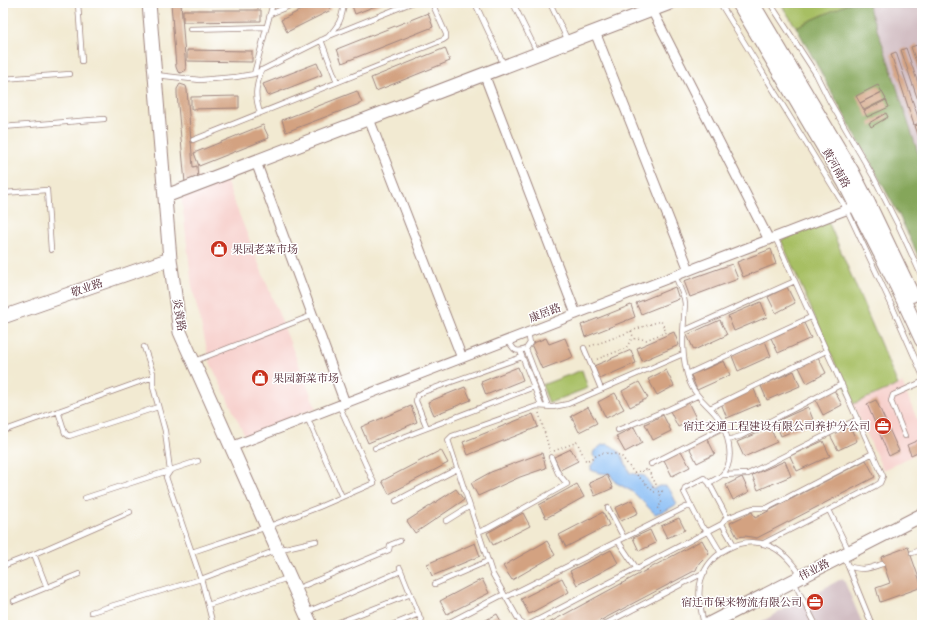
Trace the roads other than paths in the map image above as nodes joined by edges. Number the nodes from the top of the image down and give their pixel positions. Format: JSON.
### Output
{"nodes":[{"id":1,"x":78,"y":3,"type":"edge"},
{"id":2,"x":149,"y":3,"type":"edge"},
{"id":3,"x":273,"y":3,"type":"edge"},
{"id":4,"x":297,"y":3,"type":"edge"},
{"id":5,"x":344,"y":3,"type":"edge"},
{"id":6,"x":412,"y":3,"type":"edge"},
{"id":7,"x":432,"y":3,"type":"edge"},
{"id":8,"x":475,"y":3,"type":"edge"},
{"id":9,"x":513,"y":3,"type":"edge"},
{"id":10,"x":550,"y":3,"type":"edge"},
{"id":11,"x":670,"y":3,"type":"edge"},
{"id":12,"x":720,"y":3,"type":"edge"},
{"id":13,"x":739,"y":3,"type":"edge"},
{"id":14,"x":752,"y":3,"type":"edge"},
{"id":15,"x":770,"y":3,"type":"edge"},
{"id":16,"x":652,"y":10,"type":"junction"},
{"id":17,"x":270,"y":14,"type":"junction"},
{"id":18,"x":266,"y":27,"type":"junction"},
{"id":19,"x":190,"y":28,"type":"dead end"},
{"id":20,"x":595,"y":32,"type":"junction"},
{"id":21,"x":328,"y":36,"type":"junction"},
{"id":22,"x":321,"y":40,"type":"junction"},
{"id":23,"x":569,"y":42,"type":"junction"},
{"id":24,"x":538,"y":54,"type":"junction"},
{"id":25,"x":82,"y":61,"type":"dead end"},
{"id":26,"x":505,"y":66,"type":"junction"},
{"id":27,"x":261,"y":70,"type":"junction"},
{"id":28,"x":70,"y":74,"type":"dead end"},
{"id":29,"x":254,"y":74,"type":"junction"},
{"id":30,"x":484,"y":74,"type":"junction"},
{"id":31,"x":155,"y":75,"type":"junction"},
{"id":32,"x":3,"y":79,"type":"edge"},
{"id":33,"x":337,"y":82,"type":"junction"},
{"id":34,"x":260,"y":113,"type":"junction"},
{"id":35,"x":104,"y":119,"type":"dead end"},
{"id":36,"x":369,"y":119,"type":"junction"},
{"id":37,"x":3,"y":126,"type":"edge"},
{"id":38,"x":194,"y":140,"type":"dead end"},
{"id":39,"x":256,"y":162,"type":"junction"},
{"id":40,"x":3,"y":193,"type":"edge"},
{"id":41,"x":166,"y":196,"type":"junction"},
{"id":42,"x":857,"y":205,"type":"junction"},
{"id":43,"x":772,"y":238,"type":"junction"},
{"id":44,"x":51,"y":250,"type":"dead end"},
{"id":45,"x":170,"y":259,"type":"junction"},
{"id":46,"x":689,"y":270,"type":"junction"},
{"id":47,"x":675,"y":276,"type":"junction"},
{"id":48,"x":922,"y":277,"type":"edge"},
{"id":49,"x":795,"y":281,"type":"junction"},
{"id":50,"x":576,"y":314,"type":"junction"},
{"id":51,"x":313,"y":315,"type":"junction"},
{"id":52,"x":3,"y":317,"type":"edge"},
{"id":53,"x":811,"y":317,"type":"junction"},
{"id":54,"x":922,"y":317,"type":"edge"},
{"id":55,"x":528,"y":332,"type":"junction"},
{"id":56,"x":683,"y":332,"type":"junction"},
{"id":57,"x":508,"y":340,"type":"junction"},
{"id":58,"x":922,"y":340,"type":"edge"},
{"id":59,"x":144,"y":347,"type":"dead end"},
{"id":60,"x":584,"y":348,"type":"road end"},
{"id":61,"x":526,"y":349,"type":"junction"},
{"id":62,"x":520,"y":351,"type":"junction"},
{"id":63,"x":826,"y":351,"type":"junction"},
{"id":64,"x":683,"y":354,"type":"junction"},
{"id":65,"x":522,"y":357,"type":"junction"},
{"id":66,"x":462,"y":358,"type":"junction"},
{"id":67,"x":194,"y":362,"type":"junction"},
{"id":68,"x":688,"y":374,"type":"junction"},
{"id":69,"x":922,"y":374,"type":"edge"},
{"id":70,"x":153,"y":377,"type":"junction"},
{"id":71,"x":922,"y":382,"type":"edge"},
{"id":72,"x":842,"y":384,"type":"junction"},
{"id":73,"x":534,"y":387,"type":"junction"},
{"id":74,"x":601,"y":389,"type":"junction"},
{"id":75,"x":696,"y":396,"type":"junction"},
{"id":76,"x":342,"y":404,"type":"junction"},
{"id":77,"x":539,"y":405,"type":"junction"},
{"id":78,"x":548,"y":406,"type":"junction"},
{"id":79,"x":158,"y":407,"type":"junction"},
{"id":80,"x":710,"y":408,"type":"junction"},
{"id":81,"x":58,"y":411,"type":"junction"},
{"id":82,"x":308,"y":417,"type":"junction"},
{"id":83,"x":858,"y":419,"type":"junction"},
{"id":84,"x":724,"y":427,"type":"junction"},
{"id":85,"x":427,"y":428,"type":"junction"},
{"id":86,"x":618,"y":430,"type":"dead end"},
{"id":87,"x":3,"y":431,"type":"edge"},
{"id":88,"x":905,"y":436,"type":"dead end"},
{"id":89,"x":728,"y":440,"type":"junction"},
{"id":90,"x":231,"y":447,"type":"junction"},
{"id":91,"x":375,"y":448,"type":"dead end"},
{"id":92,"x":873,"y":453,"type":"junction"},
{"id":93,"x":551,"y":455,"type":"road end"},
{"id":94,"x":198,"y":461,"type":"dead end"},
{"id":95,"x":651,"y":464,"type":"road end"},
{"id":96,"x":457,"y":469,"type":"junction"},
{"id":97,"x":170,"y":471,"type":"junction"},
{"id":98,"x":722,"y":475,"type":"junction"},
{"id":99,"x":710,"y":483,"type":"junction"},
{"id":100,"x":342,"y":497,"type":"junction"},
{"id":101,"x":85,"y":498,"type":"dead end"},
{"id":102,"x":396,"y":502,"type":"dead end"},
{"id":103,"x":470,"y":506,"type":"junction"},
{"id":104,"x":692,"y":507,"type":"junction"},
{"id":105,"x":608,"y":508,"type":"dead end"},
{"id":106,"x":829,"y":510,"type":"junction"},
{"id":107,"x":130,"y":512,"type":"dead end"},
{"id":108,"x":922,"y":515,"type":"edge"},
{"id":109,"x":922,"y":520,"type":"edge"},
{"id":110,"x":446,"y":521,"type":"dead end"},
{"id":111,"x":724,"y":521,"type":"junction"},
{"id":112,"x":267,"y":528,"type":"junction"},
{"id":113,"x":478,"y":532,"type":"junction"},
{"id":114,"x":708,"y":532,"type":"junction"},
{"id":115,"x":624,"y":538,"type":"junction"},
{"id":116,"x":316,"y":541,"type":"dead end"},
{"id":117,"x":400,"y":541,"type":"dead end"},
{"id":118,"x":618,"y":541,"type":"junction"},
{"id":119,"x":762,"y":544,"type":"junction"},
{"id":120,"x":734,"y":545,"type":"junction"},
{"id":121,"x":922,"y":545,"type":"edge"},
{"id":122,"x":277,"y":550,"type":"junction"},
{"id":123,"x":192,"y":552,"type":"junction"},
{"id":124,"x":721,"y":553,"type":"junction"},
{"id":125,"x":912,"y":553,"type":"dead end"},
{"id":126,"x":34,"y":554,"type":"junction"},
{"id":127,"x":847,"y":557,"type":"junction"},
{"id":128,"x":488,"y":561,"type":"junction"},
{"id":129,"x":882,"y":564,"type":"dead end"},
{"id":130,"x":3,"y":566,"type":"edge"},
{"id":131,"x":637,"y":569,"type":"junction"},
{"id":132,"x":705,"y":572,"type":"junction"},
{"id":133,"x":79,"y":574,"type":"dead end"},
{"id":134,"x":289,"y":577,"type":"junction"},
{"id":135,"x":797,"y":578,"type":"junction"},
{"id":136,"x":201,"y":579,"type":"junction"},
{"id":137,"x":435,"y":584,"type":"dead end"},
{"id":138,"x":47,"y":588,"type":"junction"},
{"id":139,"x":295,"y":590,"type":"junction"},
{"id":140,"x":411,"y":594,"type":"junction"},
{"id":141,"x":505,"y":596,"type":"junction"},
{"id":142,"x":14,"y":602,"type":"dead end"},
{"id":143,"x":208,"y":605,"type":"junction"},
{"id":144,"x":91,"y":612,"type":"dead end"},
{"id":145,"x":305,"y":613,"type":"junction"},
{"id":146,"x":419,"y":614,"type":"junction"},
{"id":147,"x":448,"y":623,"type":"dead end"},
{"id":148,"x":213,"y":625,"type":"edge"},
{"id":149,"x":311,"y":625,"type":"edge"},
{"id":150,"x":332,"y":625,"type":"edge"},
{"id":151,"x":392,"y":625,"type":"edge"},
{"id":152,"x":423,"y":625,"type":"edge"},
{"id":153,"x":525,"y":625,"type":"edge"},
{"id":154,"x":603,"y":625,"type":"edge"},
{"id":155,"x":705,"y":625,"type":"edge"},
{"id":156,"x":816,"y":625,"type":"edge"},
{"id":157,"x":873,"y":625,"type":"edge"}],
"edges":[{"from":1,"to":25,"type":"lane"},
{"from":2,"to":31,"type":"street","name":"炎黄路"},
{"from":3,"to":17,"type":"lane"},
{"from":4,"to":17,"type":"lane"},
{"from":5,"to":21,"type":"lane"},
{"from":6,"to":21,"type":"lane"},
{"from":7,"to":33,"type":"lane"},
{"from":8,"to":26,"type":"lane"},
{"from":9,"to":24,"type":"lane"},
{"from":10,"to":23,"type":"lane"},
{"from":11,"to":16,"type":"street"},
{"from":12,"to":42,"type":"lane"},
{"from":13,"to":42,"type":"main road","name":"黄河南路"},
{"from":14,"to":42,"type":"main road","name":"黄河南路"},
{"from":15,"to":48,"type":"lane"},
{"from":16,"to":20,"type":"street"},
{"from":16,"to":43,"type":"street"},
{"from":17,"to":18,"type":"lane"},
{"from":18,"to":19,"type":"lane"},
{"from":18,"to":29,"type":"lane"},
{"from":20,"to":23,"type":"street"},
{"from":20,"to":46,"type":"street"},
{"from":21,"to":22,"type":"lane"},
{"from":22,"to":27,"type":"lane"},
{"from":22,"to":33,"type":"lane"},
{"from":23,"to":24,"type":"street"},
{"from":24,"to":26,"type":"street"},
{"from":26,"to":30,"type":"street"},
{"from":27,"to":29,"type":"lane"},
{"from":27,"to":34,"type":"lane"},
{"from":28,"to":32,"type":"lane"},
{"from":29,"to":31,"type":"lane"},
{"from":30,"to":36,"type":"street"},
{"from":30,"to":50,"type":"street"},
{"from":31,"to":41,"type":"street","name":"炎黄路"},
{"from":33,"to":34,"type":"lane"},
{"from":34,"to":38,"type":"lane"},
{"from":35,"to":37,"type":"lane"},
{"from":36,"to":39,"type":"street"},
{"from":36,"to":66,"type":"street"},
{"from":39,"to":41,"type":"street"},
{"from":39,"to":51,"type":"street"},
{"from":40,"to":44,"type":"lane"},
{"from":41,"to":45,"type":"street","name":"炎黄路"},
{"from":42,"to":43,"type":"street","name":"康居路"},
{"from":42,"to":54,"type":"main road","name":"黄河南路"},
{"from":42,"to":58,"type":"main road","name":"黄河南路"},
{"from":42,"to":69,"type":"lane"},
{"from":43,"to":46,"type":"street","name":"康居路"},
{"from":43,"to":49,"type":"lane"},
{"from":45,"to":52,"type":"street","name":"敬业路"},
{"from":45,"to":67,"type":"street","name":"炎黄路"},
{"from":46,"to":47,"type":"street","name":"康居路"},
{"from":47,"to":50,"type":"street","name":"康居路"},
{"from":47,"to":56,"type":"lane"},
{"from":49,"to":53,"type":"lane"},
{"from":49,"to":56,"type":"lane"},
{"from":50,"to":55,"type":"street","name":"康居路"},
{"from":51,"to":67,"type":"lane"},
{"from":51,"to":76,"type":"street"},
{"from":53,"to":63,"type":"lane"},
{"from":53,"to":68,"type":"lane"},
{"from":55,"to":57,"type":"street","name":"康居路"},
{"from":55,"to":61,"type":"lane"},
{"from":56,"to":64,"type":"lane"},
{"from":57,"to":62,"type":"lane"},
{"from":57,"to":66,"type":"street","name":"康居路"},
{"from":59,"to":70,"type":"lane"},
{"from":60,"to":74,"type":"lane"},
{"from":61,"to":62,"type":"lane"},
{"from":61,"to":78,"type":"lane"},
{"from":62,"to":65,"type":"lane"},
{"from":63,"to":72,"type":"lane"},
{"from":63,"to":80,"type":"lane"},
{"from":64,"to":68,"type":"lane"},
{"from":64,"to":74,"type":"lane"},
{"from":65,"to":73,"type":"lane"},
{"from":65,"to":85,"type":"lane"},
{"from":66,"to":76,"type":"street","name":"康居路"},
{"from":67,"to":90,"type":"street","name":"炎黄路"},
{"from":68,"to":75,"type":"lane"},
{"from":70,"to":79,"type":"lane"},
{"from":70,"to":81,"type":"lane"},
{"from":71,"to":88,"type":"lane"},
{"from":72,"to":83,"type":"lane"},
{"from":72,"to":89,"type":"lane"},
{"from":73,"to":77,"type":"lane"},
{"from":73,"to":85,"type":"lane"},
{"from":74,"to":78,"type":"lane"},
{"from":75,"to":80,"type":"lane"},
{"from":75,"to":86,"type":"lane"},
{"from":76,"to":82,"type":"street","name":"康居路"},
{"from":76,"to":100,"type":"lane"},
{"from":77,"to":78,"type":"lane"},
{"from":77,"to":96,"type":"lane"},
{"from":79,"to":81,"type":"lane"},
{"from":79,"to":97,"type":"lane"},
{"from":80,"to":84,"type":"lane"},
{"from":81,"to":87,"type":"lane"},
{"from":82,"to":90,"type":"street","name":"康居路"},
{"from":82,"to":100,"type":"lane"},
{"from":83,"to":92,"type":"lane"},
{"from":83,"to":98,"type":"lane"},
{"from":84,"to":89,"type":"lane"},
{"from":84,"to":95,"type":"lane"},
{"from":85,"to":91,"type":"lane"},
{"from":89,"to":98,"type":"lane"},
{"from":90,"to":112,"type":"street","name":"炎黄路"},
{"from":92,"to":106,"type":"lane"},
{"from":92,"to":111,"type":"lane"},
{"from":93,"to":113,"type":"lane"},
{"from":94,"to":97,"type":"lane"},
{"from":96,"to":102,"type":"lane"},
{"from":96,"to":103,"type":"lane"},
{"from":97,"to":101,"type":"lane"},
{"from":97,"to":123,"type":"lane"},
{"from":98,"to":99,"type":"lane"},
{"from":99,"to":104,"type":"lane"},
{"from":99,"to":111,"type":"lane"},
{"from":100,"to":112,"type":"lane"},
{"from":103,"to":110,"type":"lane"},
{"from":103,"to":113,"type":"lane"},
{"from":104,"to":114,"type":"lane"},
{"from":104,"to":115,"type":"lane"},
{"from":105,"to":115,"type":"lane"},
{"from":106,"to":119,"type":"lane"},
{"from":106,"to":127,"type":"lane"},
{"from":107,"to":126,"type":"lane"},
{"from":108,"to":109,"type":"lane"},
{"from":108,"to":127,"type":"street","name":"伟业路"},
{"from":111,"to":114,"type":"lane"},
{"from":111,"to":120,"type":"lane"},
{"from":112,"to":122,"type":"street","name":"炎黄路"},
{"from":112,"to":123,"type":"lane"},
{"from":113,"to":128,"type":"lane"},
{"from":114,"to":124,"type":"lane"},
{"from":114,"to":131,"type":"lane"},
{"from":115,"to":118,"type":"lane"},
{"from":116,"to":122,"type":"lane"},
{"from":117,"to":139,"type":"lane"},
{"from":118,"to":131,"type":"lane"},
{"from":118,"to":141,"type":"lane"},
{"from":119,"to":120,"type":"lane"},
{"from":119,"to":135,"type":"lane"},
{"from":120,"to":124,"type":"lane"},
{"from":121,"to":125,"type":"lane"},
{"from":122,"to":134,"type":"street","name":"炎黄路"},
{"from":122,"to":136,"type":"lane"},
{"from":123,"to":136,"type":"lane"},
{"from":124,"to":132,"type":"lane"},
{"from":126,"to":130,"type":"lane"},
{"from":126,"to":138,"type":"lane"},
{"from":127,"to":129,"type":"lane"},
{"from":127,"to":135,"type":"street","name":"伟业路"},
{"from":127,"to":157,"type":"lane"},
{"from":128,"to":137,"type":"lane"},
{"from":128,"to":141,"type":"lane"},
{"from":131,"to":153,"type":"lane"},
{"from":132,"to":154,"type":"lane"},
{"from":132,"to":155,"type":"lane"},
{"from":133,"to":138,"type":"lane"},
{"from":134,"to":139,"type":"street","name":"炎黄路"},
{"from":134,"to":143,"type":"lane"},
{"from":135,"to":155,"type":"street","name":"伟业路"},
{"from":135,"to":156,"type":"lane"},
{"from":136,"to":143,"type":"lane"},
{"from":136,"to":144,"type":"lane"},
{"from":138,"to":142,"type":"lane"},
{"from":139,"to":145,"type":"street","name":"炎黄路"},
{"from":140,"to":145,"type":"lane"},
{"from":140,"to":146,"type":"lane"},
{"from":140,"to":150,"type":"lane"},
{"from":141,"to":147,"type":"lane"},
{"from":141,"to":153,"type":"lane"},
{"from":143,"to":148,"type":"lane"},
{"from":145,"to":149,"type":"street","name":"炎黄路"},
{"from":146,"to":151,"type":"lane"},
{"from":146,"to":152,"type":"lane"}]}
